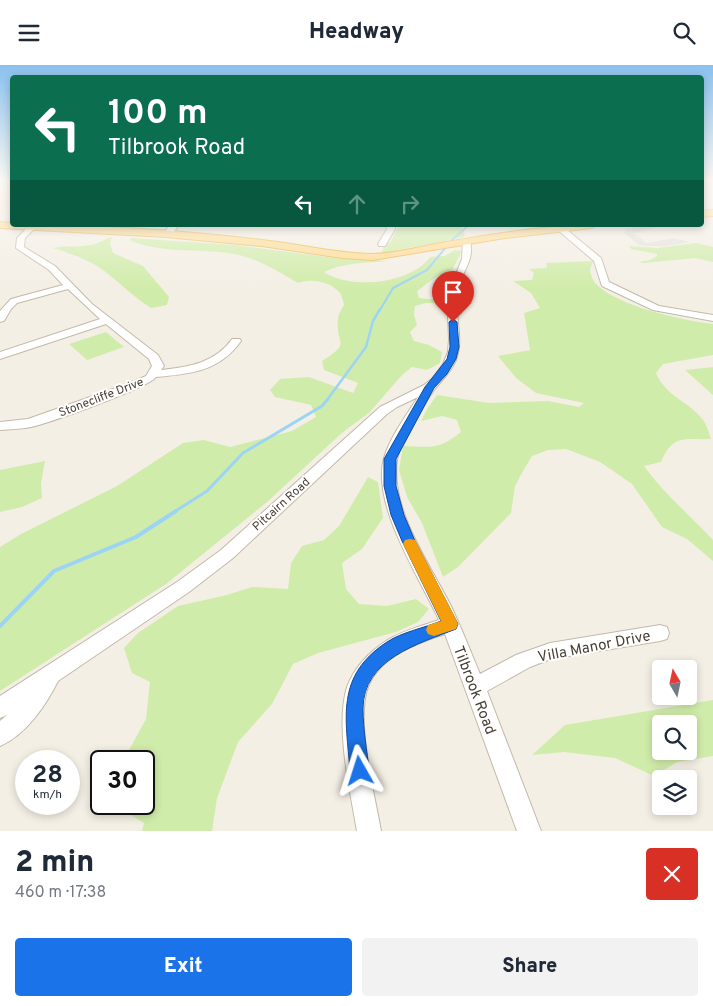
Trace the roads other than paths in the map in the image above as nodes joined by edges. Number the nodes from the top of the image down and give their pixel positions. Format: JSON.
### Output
{"nodes":[{"id":1,"x":33,"y":227,"type":"joint"},
{"id":2,"x":390,"y":227,"type":"edge"},
{"id":3,"x":558,"y":227,"type":"edge"},
{"id":4,"x":168,"y":228,"type":"edge"},
{"id":5,"x":466,"y":242,"type":"junction"},
{"id":6,"x":382,"y":244,"type":"dead end"},
{"id":7,"x":70,"y":286,"type":"junction"},
{"id":8,"x":713,"y":318,"type":"edge"},
{"id":9,"x":0,"y":319,"type":"edge"},
{"id":10,"x":108,"y":320,"type":"junction"},
{"id":11,"x":236,"y":341,"type":"dead end"},
{"id":12,"x":0,"y":357,"type":"edge"},
{"id":13,"x":154,"y":374,"type":"junction"},
{"id":14,"x":430,"y":387,"type":"junction"},
{"id":15,"x":0,"y":426,"type":"edge"},
{"id":16,"x":450,"y":624,"type":"junction"},
{"id":17,"x":660,"y":633,"type":"dead end"},
{"id":18,"x":51,"y":676,"type":"junction"},
{"id":19,"x":474,"y":687,"type":"junction"},
{"id":20,"x":0,"y":708,"type":"edge"},
{"id":21,"x":0,"y":735,"type":"edge"},
{"id":22,"x":369,"y":831,"type":"edge"},
{"id":23,"x":529,"y":831,"type":"edge"}],
"edges":[{"from":1,"to":4,"type":"main road"},
{"from":1,"to":7,"type":"street","name":"Stonecliffe Drive"},
{"from":2,"to":6,"type":"street"},
{"from":3,"to":5,"type":"main road"},
{"from":3,"to":8,"type":"street"},
{"from":4,"to":5,"type":"main road"},
{"from":5,"to":14,"type":"street","name":"Pitcairn Road"},
{"from":7,"to":9,"type":"street"},
{"from":7,"to":10,"type":"street","name":"Stonecliffe Drive"},
{"from":10,"to":12,"type":"street"},
{"from":10,"to":13,"type":"street","name":"Stonecliffe Drive"},
{"from":11,"to":13,"type":"street"},
{"from":13,"to":15,"type":"street","name":"Stonecliffe Drive"},
{"from":14,"to":16,"type":"street","name":"Tilbrook Road"},
{"from":14,"to":18,"type":"street","name":"Pitcairn Road"},
{"from":16,"to":19,"type":"street","name":"Tilbrook Road"},
{"from":16,"to":22,"type":"street"},
{"from":17,"to":19,"type":"street","name":"Villa Manor Drive"},
{"from":18,"to":20,"type":"street","name":"Pitcairn Road"},
{"from":18,"to":21,"type":"street"},
{"from":19,"to":23,"type":"street","name":"Tilbrook Road"}]}
